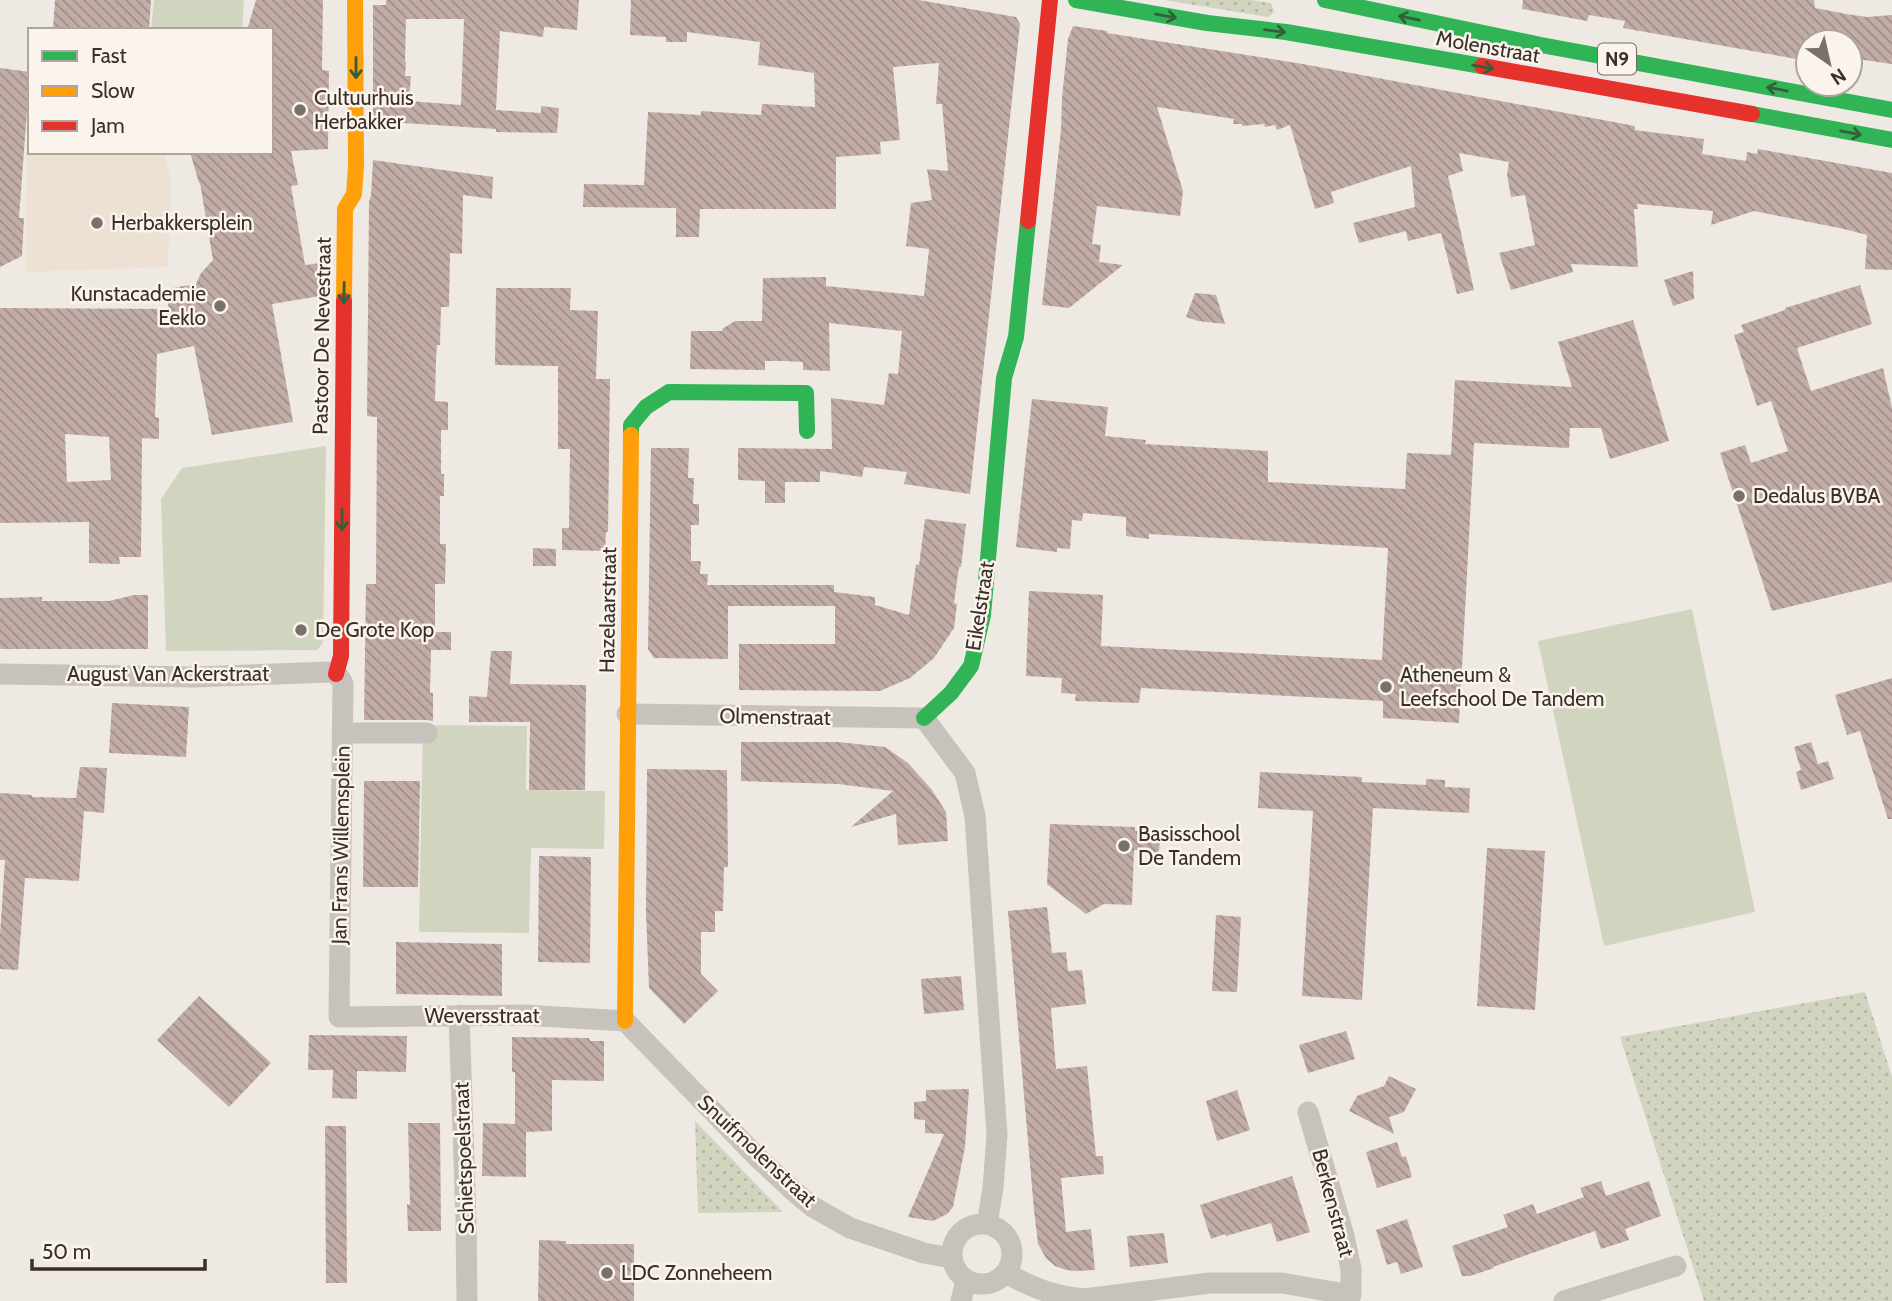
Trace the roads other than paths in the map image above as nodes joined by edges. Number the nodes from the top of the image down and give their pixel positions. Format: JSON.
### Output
{"nodes":[{"id":1,"x":355,"y":0,"type":"edge"},
{"id":2,"x":1050,"y":0,"type":"edge"},
{"id":3,"x":1076,"y":0,"type":"edge"},
{"id":4,"x":1325,"y":0,"type":"edge"},
{"id":5,"x":1892,"y":110,"type":"edge"},
{"id":6,"x":1892,"y":140,"type":"edge"},
{"id":7,"x":807,"y":431,"type":"dead end"},
{"id":8,"x":0,"y":674,"type":"edge"},
{"id":9,"x":336,"y":674,"type":"junction"},
{"id":10,"x":627,"y":714,"type":"junction"},
{"id":11,"x":924,"y":718,"type":"junction"},
{"id":12,"x":342,"y":733,"type":"junction"},
{"id":13,"x":426,"y":733,"type":"dead end"},
{"id":14,"x":459,"y":1016,"type":"junction"},
{"id":15,"x":339,"y":1017,"type":"joint"},
{"id":16,"x":625,"y":1021,"type":"junction"},
{"id":17,"x":1308,"y":1112,"type":"dead end"},
{"id":18,"x":987,"y":1224,"type":"junction"},
{"id":19,"x":951,"y":1258,"type":"junction"},
{"id":20,"x":1676,"y":1266,"type":"dead end"},
{"id":21,"x":1007,"y":1273,"type":"junction"},
{"id":22,"x":966,"y":1280,"type":"junction"},
{"id":23,"x":1358,"y":1298,"type":"edge"},
{"id":24,"x":467,"y":1301,"type":"edge"},
{"id":25,"x":961,"y":1301,"type":"edge"},
{"id":26,"x":1564,"y":1301,"type":"edge"}],
"edges":[{"from":1,"to":9,"type":"street","name":"Pastoor De Nevestraat","one_way":true},
{"from":2,"to":11,"type":"street","name":"Eikelstraat"},
{"from":3,"to":6,"type":"street","name":"Molenstraat","number":"N9","one_way":true},
{"from":5,"to":4,"type":"street","name":"Molenstraat","number":"N9","one_way":true},
{"from":7,"to":10,"type":"street","name":"Hazelaarstraat"},
{"from":8,"to":9,"type":"street","name":"August Van Ackerstraat"},
{"from":9,"to":12,"type":"street","name":"Jan Frans Willemsplein"},
{"from":10,"to":11,"type":"street","name":"Olmenstraat"},
{"from":10,"to":16,"type":"street","name":"Hazelaarstraat"},
{"from":11,"to":18,"type":"street"},
{"from":12,"to":13,"type":"street"},
{"from":12,"to":15,"type":"street","name":"Jan Frans Willemsplein"},
{"from":14,"to":15,"type":"street","name":"Weversstraat"},
{"from":14,"to":16,"type":"street","name":"Weversstraat"},
{"from":14,"to":24,"type":"street","name":"Schietspoelstraat"},
{"from":16,"to":19,"type":"street","name":"Snuifmolenstraat"},
{"from":17,"to":23,"type":"street","name":"Berkenstraat"},
{"from":18,"to":19,"type":"street"},
{"from":18,"to":21,"type":"street"},
{"from":19,"to":22,"type":"street"},
{"from":20,"to":26,"type":"street"},
{"from":21,"to":22,"type":"street"},
{"from":21,"to":23,"type":"street","name":"Berkenstraat"},
{"from":22,"to":25,"type":"street"}]}
